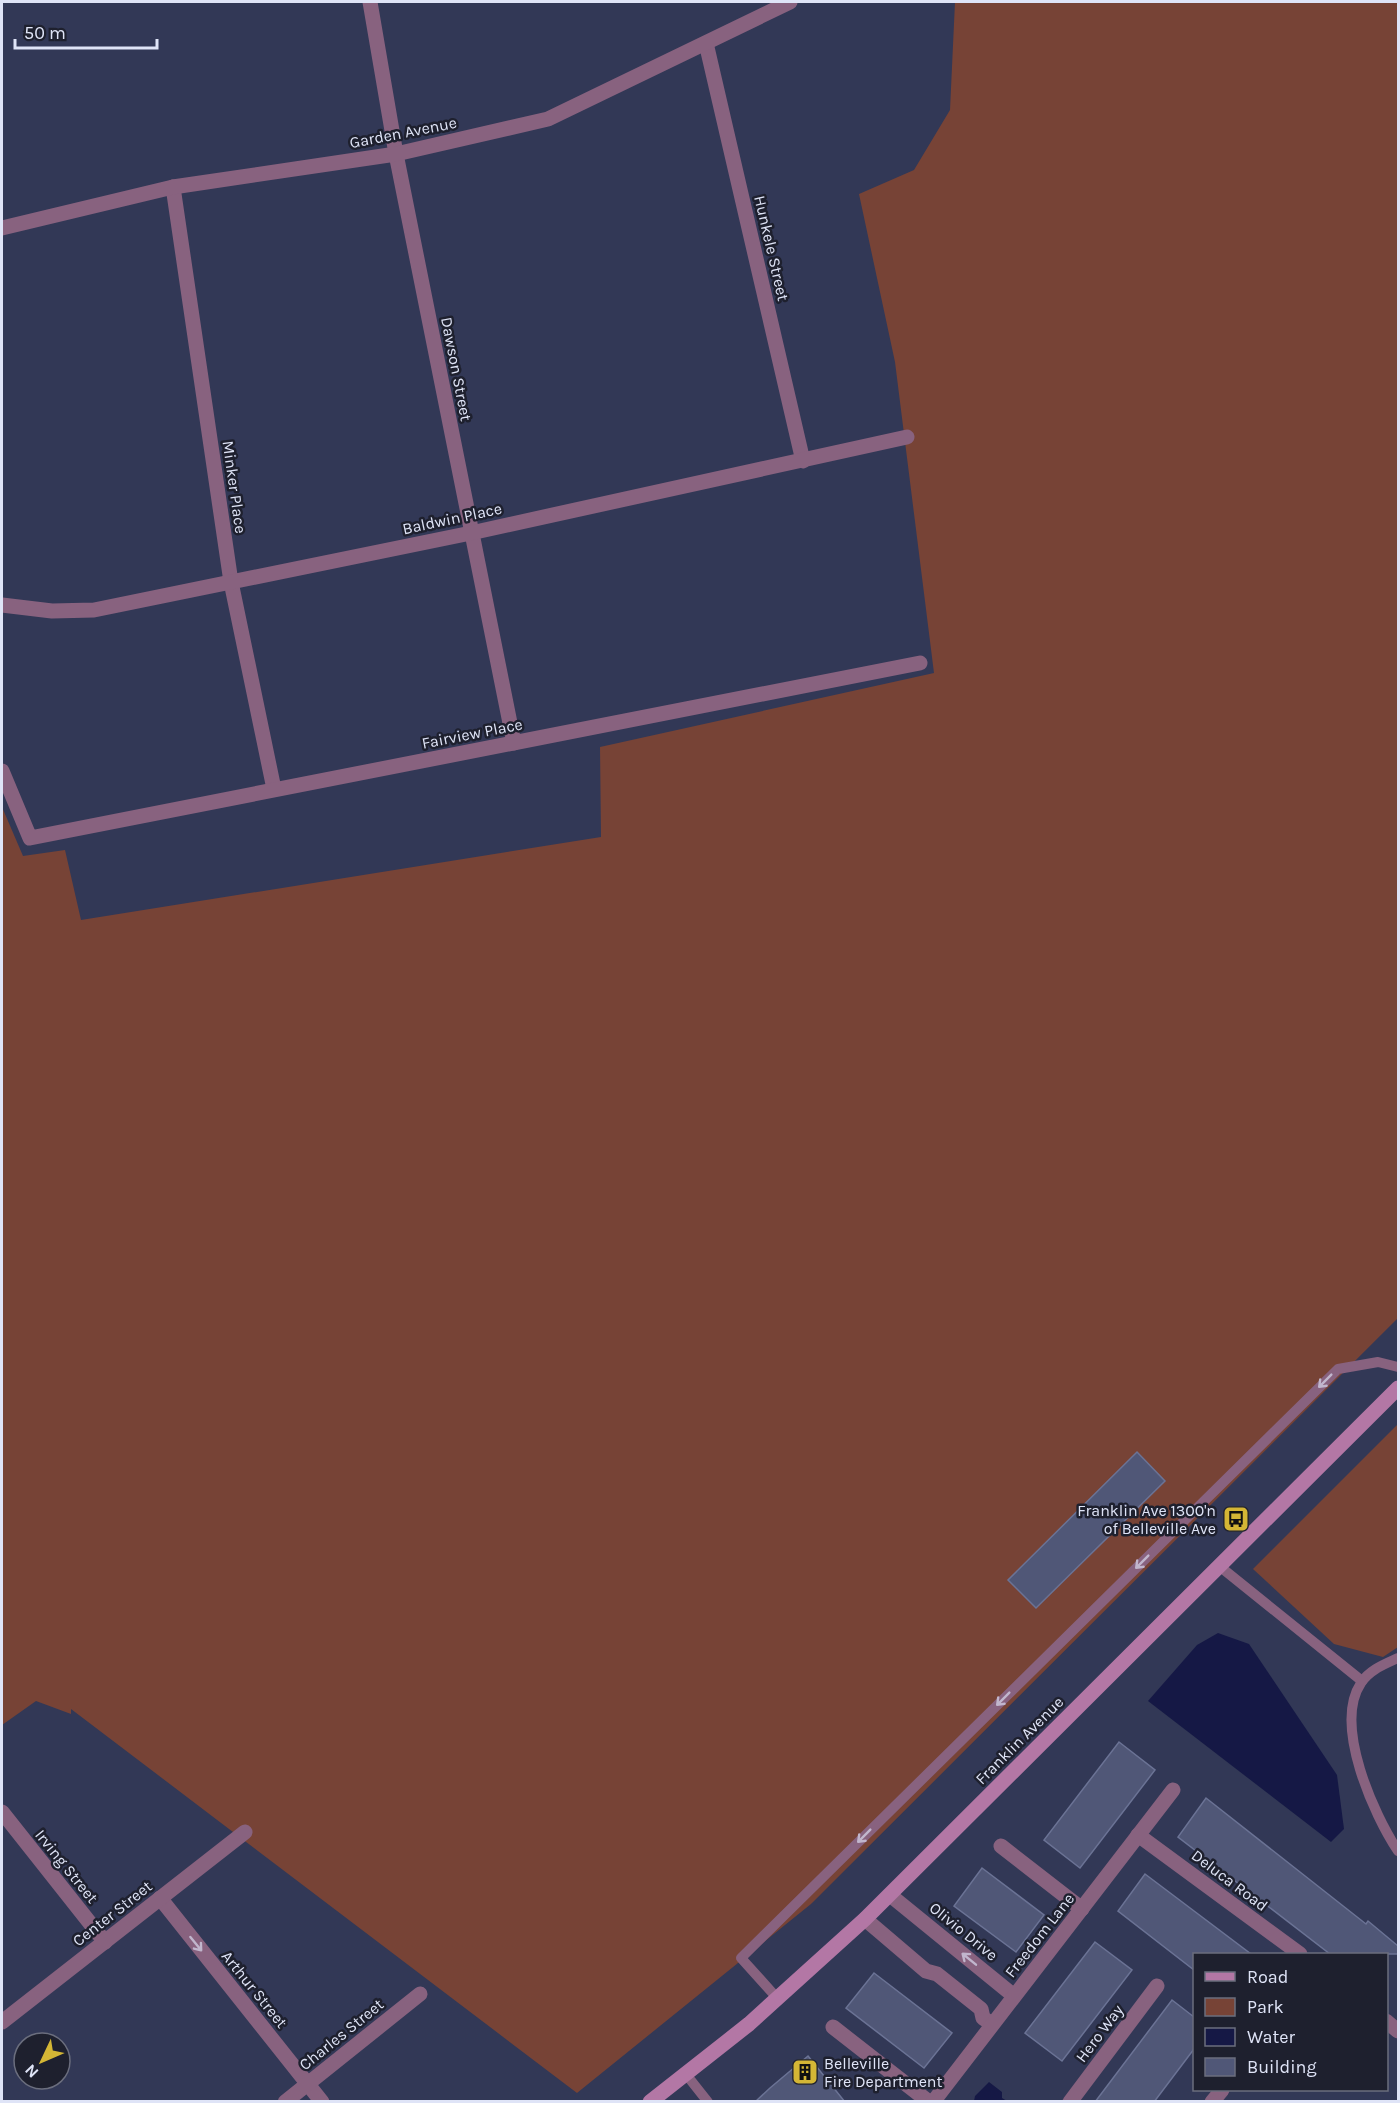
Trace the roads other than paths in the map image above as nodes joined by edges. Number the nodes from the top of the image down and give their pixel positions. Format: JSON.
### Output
{"nodes":[{"id":1,"x":370,"y":2,"type":"edge"},
{"id":2,"x":790,"y":2,"type":"edge"},
{"id":3,"x":706,"y":43,"type":"junction"},
{"id":4,"x":396,"y":154,"type":"junction"},
{"id":5,"x":173,"y":187,"type":"junction"},
{"id":6,"x":2,"y":228,"type":"edge"},
{"id":7,"x":907,"y":437,"type":"dead end"},
{"id":8,"x":804,"y":461,"type":"junction"},
{"id":9,"x":471,"y":533,"type":"junction"},
{"id":10,"x":231,"y":582,"type":"junction"},
{"id":11,"x":2,"y":605,"type":"edge"},
{"id":12,"x":920,"y":663,"type":"dead end"},
{"id":13,"x":514,"y":743,"type":"junction"},
{"id":14,"x":2,"y":771,"type":"edge"},
{"id":15,"x":274,"y":789,"type":"junction"},
{"id":16,"x":1398,"y":1367,"type":"edge"},
{"id":17,"x":1398,"y":1388,"type":"edge"},
{"id":18,"x":1218,"y":1566,"type":"junction"},
{"id":19,"x":1398,"y":1658,"type":"edge"},
{"id":20,"x":1362,"y":1681,"type":"junction"},
{"id":21,"x":1173,"y":1790,"type":"dead end"},
{"id":22,"x":2,"y":1812,"type":"edge"},
{"id":23,"x":245,"y":1832,"type":"dead end"},
{"id":24,"x":1138,"y":1835,"type":"junction"},
{"id":25,"x":1001,"y":1846,"type":"dead end"},
{"id":26,"x":1398,"y":1851,"type":"edge"},
{"id":27,"x":890,"y":1895,"type":"junction"},
{"id":28,"x":160,"y":1898,"type":"junction"},
{"id":29,"x":1082,"y":1909,"type":"junction"},
{"id":30,"x":865,"y":1919,"type":"junction"},
{"id":31,"x":105,"y":1942,"type":"junction"},
{"id":32,"x":1299,"y":1953,"type":"edge"},
{"id":33,"x":1157,"y":1986,"type":"dead end"},
{"id":34,"x":420,"y":1994,"type":"dead end"},
{"id":35,"x":1014,"y":1996,"type":"junction"},
{"id":36,"x":777,"y":1998,"type":"junction"},
{"id":37,"x":988,"y":2021,"type":"junction"},
{"id":38,"x":2,"y":2022,"type":"edge"},
{"id":39,"x":833,"y":2027,"type":"dead end"},
{"id":40,"x":685,"y":2073,"type":"junction"},
{"id":41,"x":308,"y":2084,"type":"junction"},
{"id":42,"x":285,"y":2102,"type":"edge"},
{"id":43,"x":322,"y":2102,"type":"edge"},
{"id":44,"x":650,"y":2102,"type":"edge"},
{"id":45,"x":708,"y":2102,"type":"edge"},
{"id":46,"x":931,"y":2102,"type":"edge"},
{"id":47,"x":1070,"y":2102,"type":"edge"}],
"edges":[{"from":1,"to":4,"type":"street","name":"Dawson Street"},
{"from":2,"to":3,"type":"street","name":"Garden Avenue"},
{"from":3,"to":4,"type":"street","name":"Garden Avenue"},
{"from":3,"to":8,"type":"street","name":"Hunkele Street"},
{"from":4,"to":5,"type":"street","name":"Garden Avenue"},
{"from":4,"to":9,"type":"street","name":"Dawson Street"},
{"from":5,"to":6,"type":"street","name":"Garden Avenue"},
{"from":5,"to":10,"type":"street","name":"Minker Place"},
{"from":7,"to":8,"type":"street","name":"Baldwin Place"},
{"from":8,"to":9,"type":"street","name":"Baldwin Place"},
{"from":9,"to":10,"type":"street","name":"Baldwin Place"},
{"from":9,"to":13,"type":"street","name":"Dawson Street"},
{"from":10,"to":11,"type":"street","name":"Baldwin Place"},
{"from":10,"to":15,"type":"street","name":"Minker Place"},
{"from":12,"to":13,"type":"street","name":"Fairview Place"},
{"from":13,"to":15,"type":"street","name":"Fairview Place"},
{"from":14,"to":15,"type":"street","name":"Fairview Place"},
{"from":16,"to":36,"type":"lane","one_way":true},
{"from":17,"to":18,"type":"main road","name":"Franklin Avenue"},
{"from":18,"to":20,"type":"lane"},
{"from":18,"to":27,"type":"main road","name":"Franklin Avenue"},
{"from":19,"to":20,"type":"lane"},
{"from":20,"to":26,"type":"lane"},
{"from":21,"to":24,"type":"street","name":"Freedom Lane"},
{"from":22,"to":31,"type":"street","name":"Irving Street"},
{"from":23,"to":28,"type":"street","name":"Center Street"},
{"from":24,"to":29,"type":"street","name":"Freedom Lane"},
{"from":24,"to":32,"type":"street","name":"Deluca Road"},
{"from":25,"to":29,"type":"street"},
{"from":27,"to":30,"type":"main road","name":"Franklin Avenue"},
{"from":35,"to":27,"type":"street","name":"Olivio Drive","one_way":true},
{"from":28,"to":31,"type":"street","name":"Center Street"},
{"from":28,"to":41,"type":"street","name":"Arthur Street","one_way":true},
{"from":29,"to":35,"type":"street","name":"Freedom Lane"},
{"from":30,"to":36,"type":"main road","name":"Franklin Avenue"},
{"from":30,"to":37,"type":"street"},
{"from":31,"to":38,"type":"street","name":"Center Street"},
{"from":33,"to":47,"type":"street","name":"Hero Way"},
{"from":34,"to":41,"type":"street","name":"Charles Street"},
{"from":35,"to":37,"type":"street","name":"Freedom Lane"},
{"from":36,"to":40,"type":"main road","name":"Franklin Avenue"},
{"from":37,"to":46,"type":"street","name":"Freedom Lane"},
{"from":39,"to":46,"type":"street"},
{"from":40,"to":44,"type":"main road","name":"Franklin Avenue"},
{"from":40,"to":45,"type":"lane"},
{"from":41,"to":42,"type":"street","name":"Charles Street"},
{"from":41,"to":43,"type":"street","name":"Arthur Street"}]}
